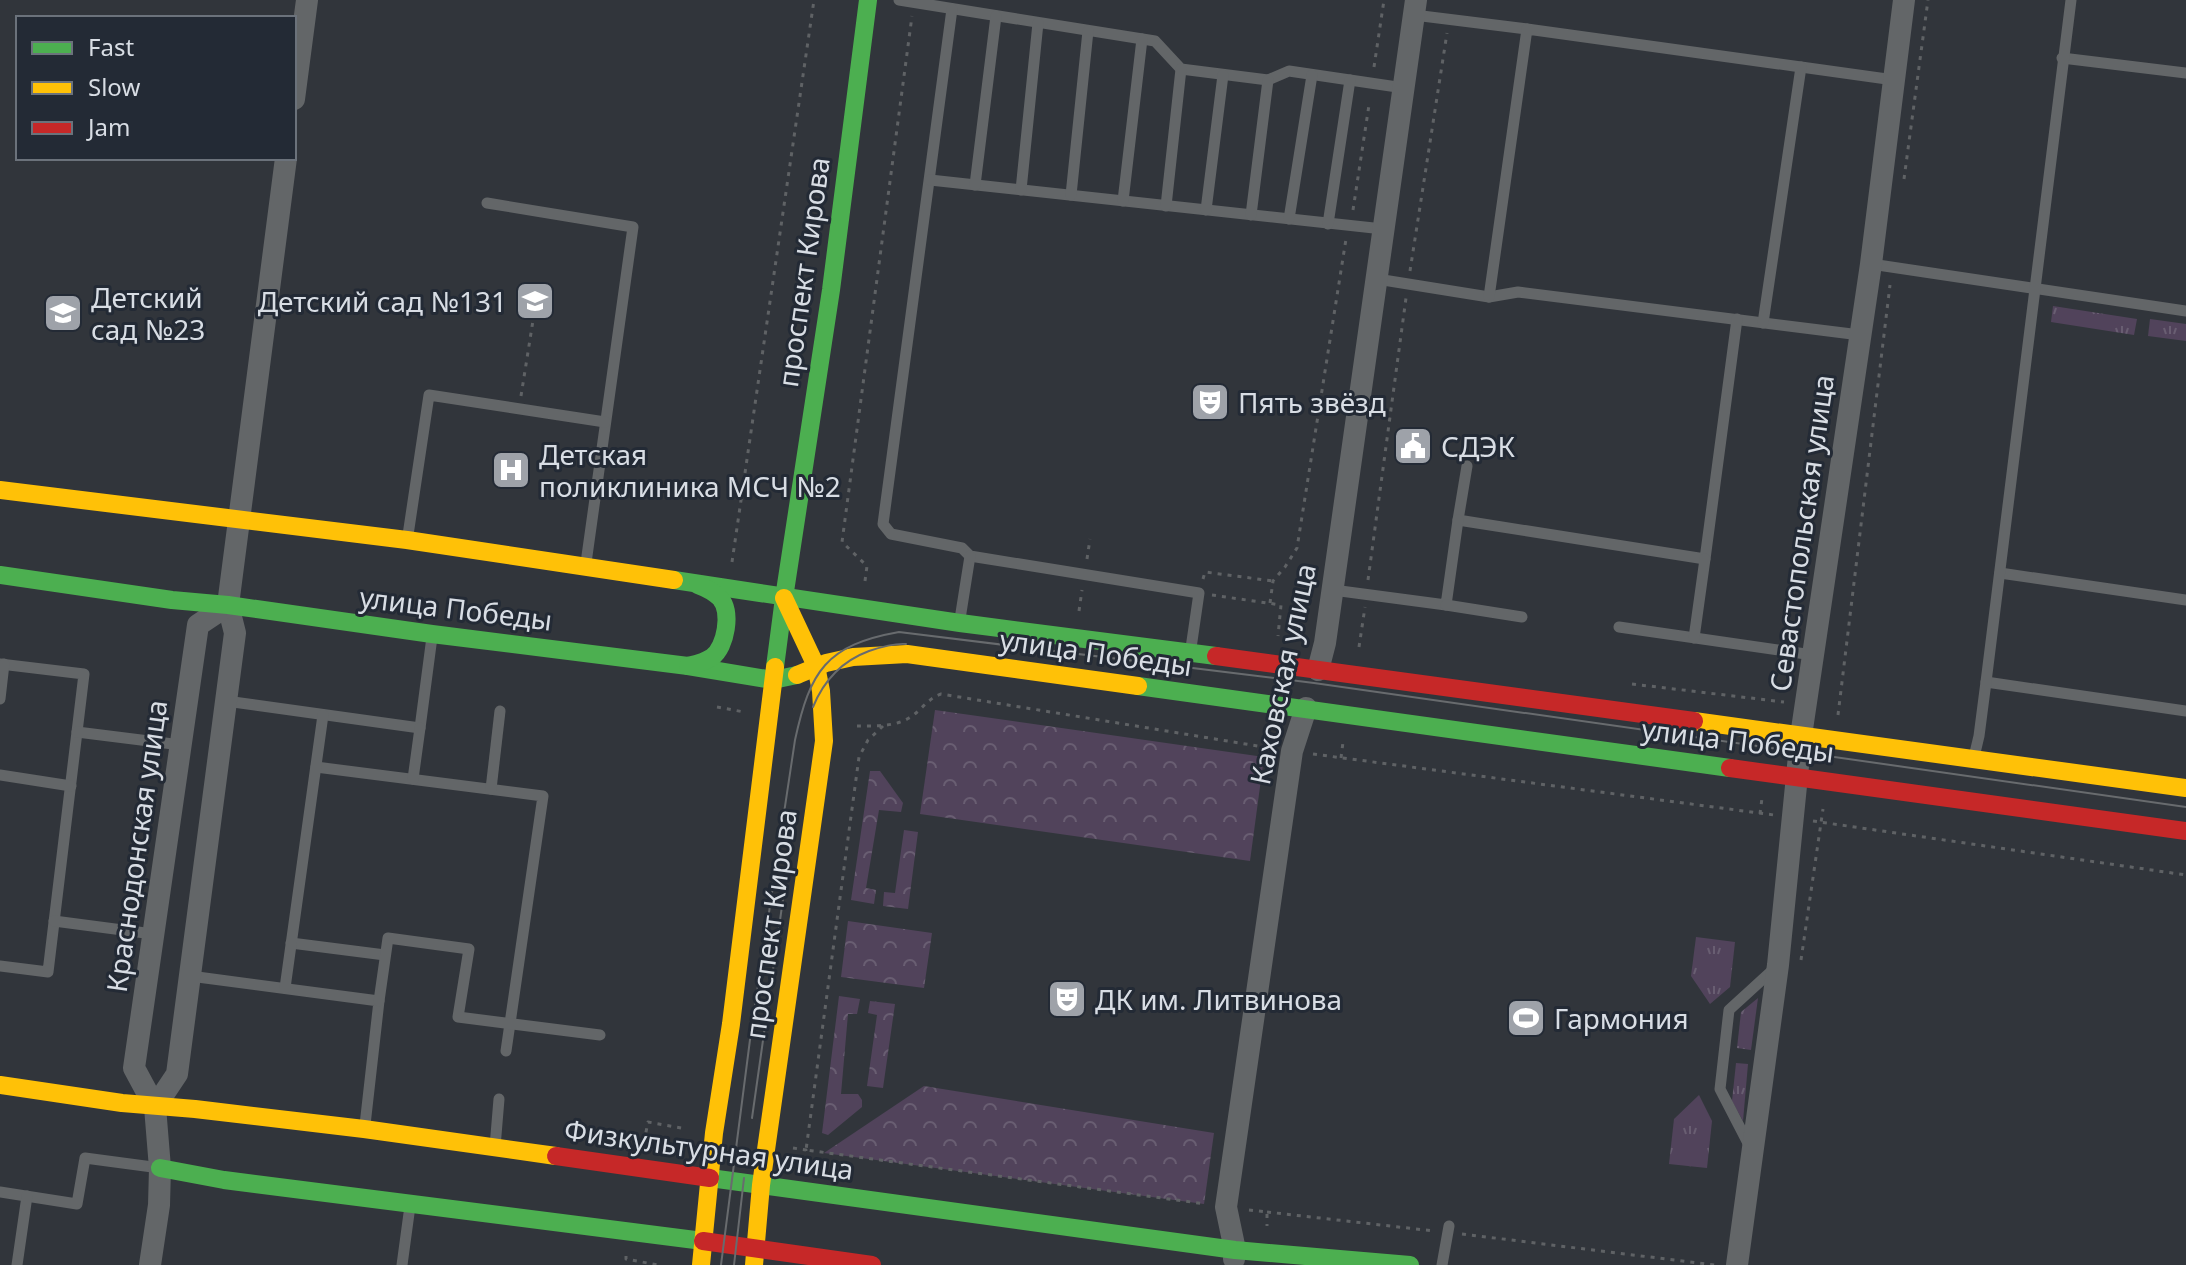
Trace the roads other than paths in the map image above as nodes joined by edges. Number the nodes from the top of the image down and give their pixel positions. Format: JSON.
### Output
{"nodes":[{"id":1,"x":307,"y":0,"type":"edge"},
{"id":2,"x":868,"y":0,"type":"edge"},
{"id":3,"x":899,"y":0,"type":"edge"},
{"id":4,"x":1904,"y":0,"type":"edge"},
{"id":5,"x":2071,"y":0,"type":"edge"},
{"id":6,"x":1415,"y":8,"type":"edge"},
{"id":7,"x":952,"y":9,"type":"junction"},
{"id":8,"x":996,"y":16,"type":"junction"},
{"id":9,"x":1038,"y":23,"type":"junction"},
{"id":10,"x":1527,"y":29,"type":"junction"},
{"id":11,"x":1088,"y":31,"type":"junction"},
{"id":12,"x":1142,"y":39,"type":"junction"},
{"id":13,"x":2062,"y":58,"type":"junction"},
{"id":14,"x":1801,"y":67,"type":"junction"},
{"id":15,"x":1181,"y":69,"type":"junction"},
{"id":16,"x":2186,"y":73,"type":"edge"},
{"id":17,"x":1223,"y":75,"type":"junction"},
{"id":18,"x":1312,"y":75,"type":"junction"},
{"id":19,"x":1268,"y":80,"type":"junction"},
{"id":20,"x":1350,"y":80,"type":"junction"},
{"id":21,"x":1894,"y":80,"type":"junction"},
{"id":22,"x":296,"y":84,"type":"edge"},
{"id":23,"x":1404,"y":88,"type":"junction"},
{"id":24,"x":286,"y":160,"type":"edge"},
{"id":25,"x":930,"y":180,"type":"junction"},
{"id":26,"x":975,"y":185,"type":"junction"},
{"id":27,"x":1021,"y":190,"type":"junction"},
{"id":28,"x":1071,"y":195,"type":"junction"},
{"id":29,"x":1123,"y":201,"type":"junction"},
{"id":30,"x":487,"y":203,"type":"dead end"},
{"id":31,"x":1166,"y":206,"type":"junction"},
{"id":32,"x":1206,"y":210,"type":"junction"},
{"id":33,"x":1251,"y":215,"type":"junction"},
{"id":34,"x":1289,"y":219,"type":"junction"},
{"id":35,"x":1328,"y":224,"type":"junction"},
{"id":36,"x":1383,"y":229,"type":"junction"},
{"id":37,"x":1882,"y":265,"type":"junction"},
{"id":38,"x":1377,"y":279,"type":"junction"},
{"id":39,"x":2036,"y":288,"type":"junction"},
{"id":40,"x":1503,"y":294,"type":"junction"},
{"id":41,"x":1489,"y":297,"type":"junction"},
{"id":42,"x":1500,"y":310,"type":"dead end"},
{"id":43,"x":2186,"y":311,"type":"edge"},
{"id":44,"x":1737,"y":319,"type":"junction"},
{"id":45,"x":1763,"y":323,"type":"junction"},
{"id":46,"x":1860,"y":335,"type":"junction"},
{"id":47,"x":605,"y":422,"type":"junction"},
{"id":48,"x":1467,"y":466,"type":"dead end"},
{"id":49,"x":0,"y":490,"type":"edge"},
{"id":50,"x":240,"y":518,"type":"junction"},
{"id":51,"x":1458,"y":520,"type":"junction"},
{"id":52,"x":407,"y":540,"type":"junction"},
{"id":53,"x":970,"y":556,"type":"junction"},
{"id":54,"x":1705,"y":559,"type":"junction"},
{"id":55,"x":585,"y":567,"type":"junction"},
{"id":56,"x":2000,"y":573,"type":"junction"},
{"id":57,"x":0,"y":575,"type":"edge"},
{"id":58,"x":698,"y":585,"type":"junction"},
{"id":59,"x":1333,"y":590,"type":"junction"},
{"id":60,"x":784,"y":598,"type":"junction"},
{"id":61,"x":2186,"y":600,"type":"edge"},
{"id":62,"x":228,"y":605,"type":"junction"},
{"id":63,"x":1446,"y":605,"type":"junction"},
{"id":64,"x":1522,"y":617,"type":"dead end"},
{"id":65,"x":960,"y":623,"type":"junction"},
{"id":66,"x":1619,"y":627,"type":"dead end"},
{"id":67,"x":432,"y":634,"type":"junction"},
{"id":68,"x":1694,"y":638,"type":"junction"},
{"id":69,"x":1190,"y":652,"type":"junction"},
{"id":70,"x":1813,"y":655,"type":"junction"},
{"id":71,"x":2,"y":664,"type":"edge"},
{"id":72,"x":688,"y":666,"type":"junction"},
{"id":73,"x":816,"y":666,"type":"junction"},
{"id":74,"x":1318,"y":670,"type":"junction"},
{"id":75,"x":773,"y":680,"type":"junction"},
{"id":76,"x":1986,"y":682,"type":"junction"},
{"id":77,"x":0,"y":699,"type":"edge"},
{"id":78,"x":226,"y":701,"type":"junction"},
{"id":79,"x":1306,"y":708,"type":"junction"},
{"id":80,"x":500,"y":711,"type":"dead end"},
{"id":81,"x":2186,"y":711,"type":"edge"},
{"id":82,"x":323,"y":715,"type":"junction"},
{"id":83,"x":420,"y":728,"type":"junction"},
{"id":84,"x":77,"y":732,"type":"junction"},
{"id":85,"x":1801,"y":736,"type":"junction"},
{"id":86,"x":181,"y":745,"type":"junction"},
{"id":87,"x":1973,"y":759,"type":"junction"},
{"id":88,"x":316,"y":767,"type":"junction"},
{"id":89,"x":0,"y":775,"type":"edge"},
{"id":90,"x":1797,"y":776,"type":"junction"},
{"id":91,"x":413,"y":779,"type":"junction"},
{"id":92,"x":2185,"y":784,"type":"edge"},
{"id":93,"x":71,"y":786,"type":"junction"},
{"id":94,"x":491,"y":789,"type":"junction"},
{"id":95,"x":2186,"y":831,"type":"edge"},
{"id":96,"x":54,"y":921,"type":"junction"},
{"id":97,"x":153,"y":934,"type":"junction"},
{"id":98,"x":291,"y":943,"type":"junction"},
{"id":99,"x":385,"y":955,"type":"junction"},
{"id":100,"x":1789,"y":965,"type":"junction"},
{"id":101,"x":0,"y":966,"type":"edge"},
{"id":102,"x":190,"y":976,"type":"junction"},
{"id":103,"x":285,"y":988,"type":"junction"},
{"id":104,"x":379,"y":1001,"type":"junction"},
{"id":105,"x":509,"y":1024,"type":"junction"},
{"id":106,"x":600,"y":1035,"type":"dead end"},
{"id":107,"x":506,"y":1051,"type":"dead end"},
{"id":108,"x":0,"y":1085,"type":"edge"},
{"id":109,"x":499,"y":1099,"type":"dead end"},
{"id":110,"x":155,"y":1107,"type":"junction"},
{"id":111,"x":364,"y":1129,"type":"junction"},
{"id":112,"x":495,"y":1147,"type":"junction"},
{"id":113,"x":1752,"y":1153,"type":"junction"},
{"id":114,"x":160,"y":1168,"type":"junction"},
{"id":115,"x":710,"y":1178,"type":"junction"},
{"id":116,"x":761,"y":1185,"type":"junction"},
{"id":117,"x":0,"y":1192,"type":"edge"},
{"id":118,"x":27,"y":1196,"type":"junction"},
{"id":119,"x":410,"y":1204,"type":"junction"},
{"id":120,"x":1448,"y":1229,"type":"road end"},
{"id":121,"x":703,"y":1241,"type":"junction"},
{"id":122,"x":755,"y":1257,"type":"edge"},
{"id":123,"x":1234,"y":1257,"type":"edge"},
{"id":124,"x":17,"y":1265,"type":"edge"},
{"id":125,"x":150,"y":1265,"type":"edge"},
{"id":126,"x":402,"y":1265,"type":"edge"},
{"id":127,"x":701,"y":1265,"type":"edge"},
{"id":128,"x":872,"y":1265,"type":"edge"},
{"id":129,"x":1410,"y":1265,"type":"edge"},
{"id":130,"x":1442,"y":1265,"type":"edge"},
{"id":131,"x":1737,"y":1265,"type":"edge"}],
"edges":[{"from":1,"to":22,"type":"street"},
{"from":2,"to":60,"type":"main road","name":"проспект Кирова"},
{"from":3,"to":7,"type":"lane"},
{"from":4,"to":21,"type":"street","name":"Севастопольская улица"},
{"from":5,"to":13,"type":"lane"},
{"from":6,"to":10,"type":"lane"},
{"from":6,"to":23,"type":"street","name":"Каховская улица"},
{"from":7,"to":8,"type":"lane"},
{"from":7,"to":25,"type":"lane"},
{"from":8,"to":9,"type":"lane"},
{"from":8,"to":26,"type":"lane"},
{"from":9,"to":11,"type":"lane"},
{"from":9,"to":27,"type":"lane"},
{"from":10,"to":14,"type":"lane"},
{"from":10,"to":41,"type":"lane"},
{"from":11,"to":12,"type":"lane"},
{"from":11,"to":28,"type":"lane"},
{"from":12,"to":15,"type":"lane"},
{"from":12,"to":29,"type":"lane"},
{"from":13,"to":16,"type":"lane"},
{"from":13,"to":39,"type":"lane"},
{"from":14,"to":21,"type":"lane"},
{"from":14,"to":45,"type":"lane"},
{"from":15,"to":17,"type":"lane"},
{"from":15,"to":31,"type":"lane"},
{"from":17,"to":19,"type":"lane"},
{"from":17,"to":32,"type":"lane"},
{"from":18,"to":19,"type":"lane"},
{"from":18,"to":20,"type":"lane"},
{"from":18,"to":34,"type":"lane"},
{"from":19,"to":33,"type":"lane"},
{"from":20,"to":23,"type":"lane"},
{"from":20,"to":35,"type":"lane"},
{"from":21,"to":37,"type":"street","name":"Севастопольская улица"},
{"from":23,"to":36,"type":"street","name":"Каховская улица"},
{"from":24,"to":50,"type":"street"},
{"from":25,"to":26,"type":"lane"},
{"from":25,"to":53,"type":"lane"},
{"from":26,"to":27,"type":"lane"},
{"from":27,"to":28,"type":"lane"},
{"from":28,"to":29,"type":"lane"},
{"from":29,"to":31,"type":"lane"},
{"from":30,"to":47,"type":"lane"},
{"from":31,"to":32,"type":"lane"},
{"from":32,"to":33,"type":"lane"},
{"from":33,"to":34,"type":"lane"},
{"from":34,"to":35,"type":"lane"},
{"from":35,"to":36,"type":"lane"},
{"from":36,"to":38,"type":"street","name":"Каховская улица"},
{"from":37,"to":39,"type":"lane"},
{"from":37,"to":46,"type":"street","name":"Севастопольская улица"},
{"from":38,"to":41,"type":"lane"},
{"from":38,"to":59,"type":"street","name":"Каховская улица"},
{"from":39,"to":43,"type":"lane"},
{"from":39,"to":56,"type":"lane"},
{"from":40,"to":41,"type":"lane"},
{"from":40,"to":42,"type":"lane"},
{"from":40,"to":44,"type":"lane"},
{"from":44,"to":45,"type":"lane"},
{"from":44,"to":54,"type":"lane"},
{"from":45,"to":46,"type":"lane"},
{"from":46,"to":70,"type":"street","name":"Севастопольская улица"},
{"from":47,"to":52,"type":"lane"},
{"from":47,"to":55,"type":"lane"},
{"from":48,"to":51,"type":"lane"},
{"from":49,"to":50,"type":"main road","name":"улица Победы"},
{"from":50,"to":52,"type":"main road","name":"улица Победы"},
{"from":50,"to":62,"type":"street"},
{"from":51,"to":54,"type":"lane"},
{"from":51,"to":63,"type":"lane"},
{"from":52,"to":55,"type":"main road","name":"улица Победы"},
{"from":53,"to":65,"type":"lane"},
{"from":53,"to":69,"type":"lane"},
{"from":54,"to":68,"type":"lane"},
{"from":55,"to":58,"type":"main road","name":"улица Победы"},
{"from":56,"to":61,"type":"lane"},
{"from":56,"to":76,"type":"lane"},
{"from":57,"to":62,"type":"main road","name":"улица Победы"},
{"from":58,"to":60,"type":"main road","name":"улица Победы"},
{"from":58,"to":72,"type":"main road"},
{"from":59,"to":63,"type":"lane"},
{"from":59,"to":74,"type":"street","name":"Каховская улица"},
{"from":60,"to":65,"type":"main road","name":"улица Победы"},
{"from":60,"to":73,"type":"main road","name":"проспект Кирова"},
{"from":60,"to":75,"type":"main road","name":"проспект Кирова"},
{"from":62,"to":67,"type":"main road","name":"улица Победы"},
{"from":62,"to":78,"type":"street"},
{"from":62,"to":86,"type":"street","name":"Краснодонская улица"},
{"from":63,"to":64,"type":"lane"},
{"from":65,"to":69,"type":"main road","name":"улица Победы"},
{"from":66,"to":68,"type":"lane"},
{"from":67,"to":72,"type":"main road","name":"улица Победы"},
{"from":67,"to":83,"type":"lane"},
{"from":68,"to":70,"type":"lane"},
{"from":69,"to":74,"type":"main road","name":"улица Победы"},
{"from":70,"to":85,"type":"street","name":"Севастопольская улица"},
{"from":71,"to":77,"type":"lane"},
{"from":71,"to":84,"type":"lane"},
{"from":72,"to":75,"type":"main road","name":"улица Победы"},
{"from":73,"to":75,"type":"main road","name":"улица Победы"},
{"from":73,"to":79,"type":"main road","name":"улица Победы"},
{"from":73,"to":116,"type":"main road","name":"проспект Кирова"},
{"from":74,"to":79,"type":"main road","name":"Каховская улица"},
{"from":74,"to":85,"type":"main road","name":"улица Победы"},
{"from":75,"to":115,"type":"main road","name":"проспект Кирова"},
{"from":76,"to":81,"type":"lane"},
{"from":76,"to":87,"type":"lane"},
{"from":78,"to":82,"type":"lane"},
{"from":78,"to":102,"type":"street"},
{"from":79,"to":90,"type":"main road","name":"улица Победы"},
{"from":79,"to":123,"type":"street","name":"Каховская улица"},
{"from":80,"to":94,"type":"lane"},
{"from":82,"to":83,"type":"lane"},
{"from":82,"to":88,"type":"lane"},
{"from":83,"to":91,"type":"lane"},
{"from":84,"to":86,"type":"lane"},
{"from":84,"to":93,"type":"lane"},
{"from":85,"to":87,"type":"main road","name":"улица Победы"},
{"from":85,"to":90,"type":"street","name":"Севастопольская улица"},
{"from":86,"to":97,"type":"street","name":"Краснодонская улица"},
{"from":87,"to":92,"type":"main road","name":"улица Победы"},
{"from":88,"to":91,"type":"lane"},
{"from":88,"to":98,"type":"lane"},
{"from":89,"to":93,"type":"lane"},
{"from":90,"to":95,"type":"main road","name":"улица Победы"},
{"from":90,"to":100,"type":"street","name":"Севастопольская улица"},
{"from":91,"to":94,"type":"lane"},
{"from":93,"to":96,"type":"lane"},
{"from":94,"to":105,"type":"lane"},
{"from":96,"to":97,"type":"lane"},
{"from":96,"to":101,"type":"lane"},
{"from":97,"to":110,"type":"street","name":"Краснодонская улица"},
{"from":98,"to":99,"type":"lane"},
{"from":98,"to":103,"type":"lane"},
{"from":99,"to":104,"type":"lane"},
{"from":99,"to":105,"type":"lane"},
{"from":100,"to":113,"type":"street","name":"Севастопольская улица"},
{"from":100,"to":113,"type":"lane"},
{"from":102,"to":103,"type":"lane"},
{"from":102,"to":110,"type":"street"},
{"from":103,"to":104,"type":"lane"},
{"from":104,"to":111,"type":"lane"},
{"from":105,"to":106,"type":"lane"},
{"from":105,"to":107,"type":"lane"},
{"from":108,"to":110,"type":"main road","name":"Физкультурная улица"},
{"from":109,"to":112,"type":"lane"},
{"from":110,"to":111,"type":"main road","name":"Физкультурная улица"},
{"from":110,"to":114,"type":"street","name":"Краснодонская улица"},
{"from":111,"to":112,"type":"main road","name":"Физкультурная улица"},
{"from":112,"to":115,"type":"main road","name":"Физкультурная улица"},
{"from":113,"to":131,"type":"street","name":"Севастопольская улица"},
{"from":114,"to":118,"type":"lane"},
{"from":114,"to":119,"type":"main road"},
{"from":114,"to":125,"type":"street","name":"Краснодонская улица"},
{"from":115,"to":116,"type":"main road","name":"Физкультурная улица"},
{"from":115,"to":121,"type":"main road","name":"проспект Кирова"},
{"from":116,"to":122,"type":"main road","name":"проспект Кирова"},
{"from":116,"to":123,"type":"main road","name":"Физкультурная улица"},
{"from":117,"to":118,"type":"lane"},
{"from":118,"to":124,"type":"lane"},
{"from":119,"to":121,"type":"main road"},
{"from":119,"to":126,"type":"lane"},
{"from":120,"to":130,"type":"lane"},
{"from":121,"to":122,"type":"main road"},
{"from":121,"to":127,"type":"main road","name":"проспект Кирова"},
{"from":122,"to":128,"type":"main road"},
{"from":123,"to":129,"type":"main road","name":"Физкультурная улица"}]}
